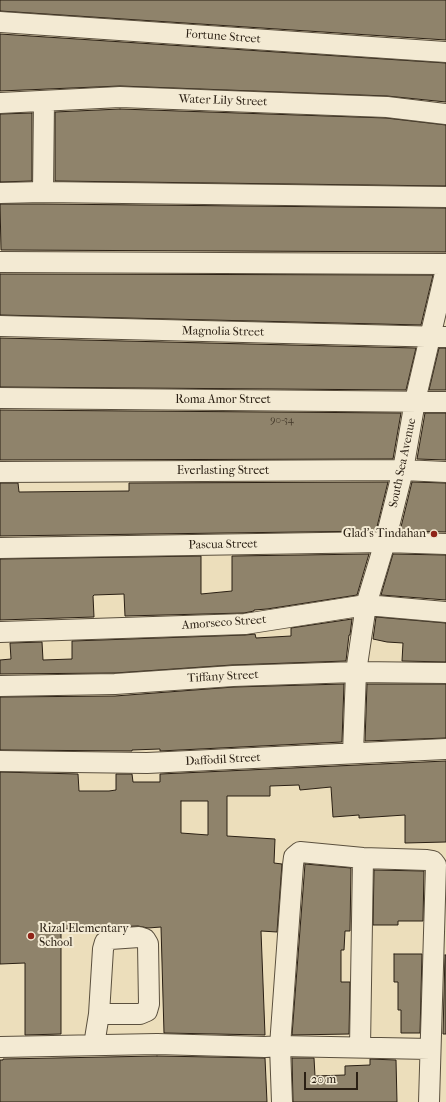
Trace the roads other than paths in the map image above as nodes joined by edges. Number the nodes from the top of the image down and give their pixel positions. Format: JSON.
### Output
{"nodes":[{"id":1,"x":0,"y":22,"type":"edge"},
{"id":2,"x":446,"y":52,"type":"edge"},
{"id":3,"x":44,"y":101,"type":"junction"},
{"id":4,"x":0,"y":103,"type":"edge"},
{"id":5,"x":446,"y":114,"type":"edge"},
{"id":6,"x":43,"y":192,"type":"junction"},
{"id":7,"x":0,"y":193,"type":"edge"},
{"id":8,"x":446,"y":197,"type":"edge"},
{"id":9,"x":0,"y":262,"type":"edge"},
{"id":10,"x":446,"y":264,"type":"edge"},
{"id":11,"x":446,"y":269,"type":"edge"},
{"id":12,"x":0,"y":326,"type":"edge"},
{"id":13,"x":438,"y":337,"type":"edge"},
{"id":14,"x":0,"y":398,"type":"edge"},
{"id":15,"x":415,"y":401,"type":"junction"},
{"id":16,"x":446,"y":402,"type":"edge"},
{"id":17,"x":403,"y":470,"type":"junction"},
{"id":18,"x":0,"y":472,"type":"edge"},
{"id":19,"x":446,"y":472,"type":"edge"},
{"id":20,"x":385,"y":542,"type":"junction"},
{"id":21,"x":446,"y":544,"type":"edge"},
{"id":22,"x":0,"y":548,"type":"edge"},
{"id":23,"x":366,"y":605,"type":"junction"},
{"id":24,"x":446,"y":612,"type":"edge"},
{"id":25,"x":0,"y":632,"type":"edge"},
{"id":26,"x":356,"y":672,"type":"junction"},
{"id":27,"x":446,"y":673,"type":"edge"},
{"id":28,"x":0,"y":686,"type":"edge"},
{"id":29,"x":446,"y":749,"type":"edge"},
{"id":30,"x":353,"y":753,"type":"junction"},
{"id":31,"x":0,"y":761,"type":"edge"},
{"id":32,"x":363,"y":858,"type":"junction"},
{"id":33,"x":99,"y":1014,"type":"dead end"},
{"id":34,"x":94,"y":1045,"type":"junction"},
{"id":35,"x":280,"y":1046,"type":"junction"},
{"id":36,"x":0,"y":1047,"type":"edge"},
{"id":37,"x":360,"y":1047,"type":"junction"},
{"id":38,"x":430,"y":1049,"type":"junction"},
{"id":39,"x":282,"y":1102,"type":"edge"},
{"id":40,"x":428,"y":1102,"type":"edge"}],
"edges":[{"from":1,"to":2,"type":"street","name":"Fortune Street"},
{"from":3,"to":4,"type":"street","name":"Water Lily Street"},
{"from":3,"to":5,"type":"street","name":"Water Lily Street"},
{"from":3,"to":6,"type":"street"},
{"from":6,"to":7,"type":"street"},
{"from":6,"to":8,"type":"street"},
{"from":9,"to":10,"type":"street"},
{"from":11,"to":13,"type":"street","name":"South Sea Avenue"},
{"from":12,"to":13,"type":"street","name":"Magnolia Street"},
{"from":13,"to":15,"type":"street","name":"South Sea Avenue"},
{"from":14,"to":15,"type":"street","name":"Roma Amor Street"},
{"from":15,"to":16,"type":"street","name":"Roma Amor Street"},
{"from":15,"to":17,"type":"street","name":"South Sea Avenue"},
{"from":17,"to":18,"type":"street","name":"Everlasting Street"},
{"from":17,"to":19,"type":"street","name":"Everlasting Street"},
{"from":17,"to":20,"type":"street","name":"South Sea Avenue"},
{"from":20,"to":21,"type":"street","name":"Pascua Street"},
{"from":20,"to":22,"type":"street","name":"Pascua Street"},
{"from":20,"to":23,"type":"street","name":"South Sea Avenue"},
{"from":23,"to":24,"type":"street","name":"Amorseco Street"},
{"from":23,"to":25,"type":"street","name":"Amorseco Street"},
{"from":23,"to":26,"type":"street","name":"South Sea Avenue"},
{"from":26,"to":27,"type":"street","name":"Tiffany Street"},
{"from":26,"to":28,"type":"street","name":"Tiffany Street"},
{"from":26,"to":30,"type":"street","name":"South Sea Avenue"},
{"from":29,"to":30,"type":"street","name":"Daffodil Street"},
{"from":30,"to":31,"type":"street","name":"Daffodil Street"},
{"from":32,"to":35,"type":"street"},
{"from":32,"to":37,"type":"street"},
{"from":32,"to":38,"type":"street"},
{"from":33,"to":34,"type":"street"},
{"from":34,"to":35,"type":"street"},
{"from":34,"to":36,"type":"street"},
{"from":35,"to":37,"type":"street"},
{"from":35,"to":39,"type":"street"},
{"from":37,"to":38,"type":"street"},
{"from":38,"to":40,"type":"street"}]}
